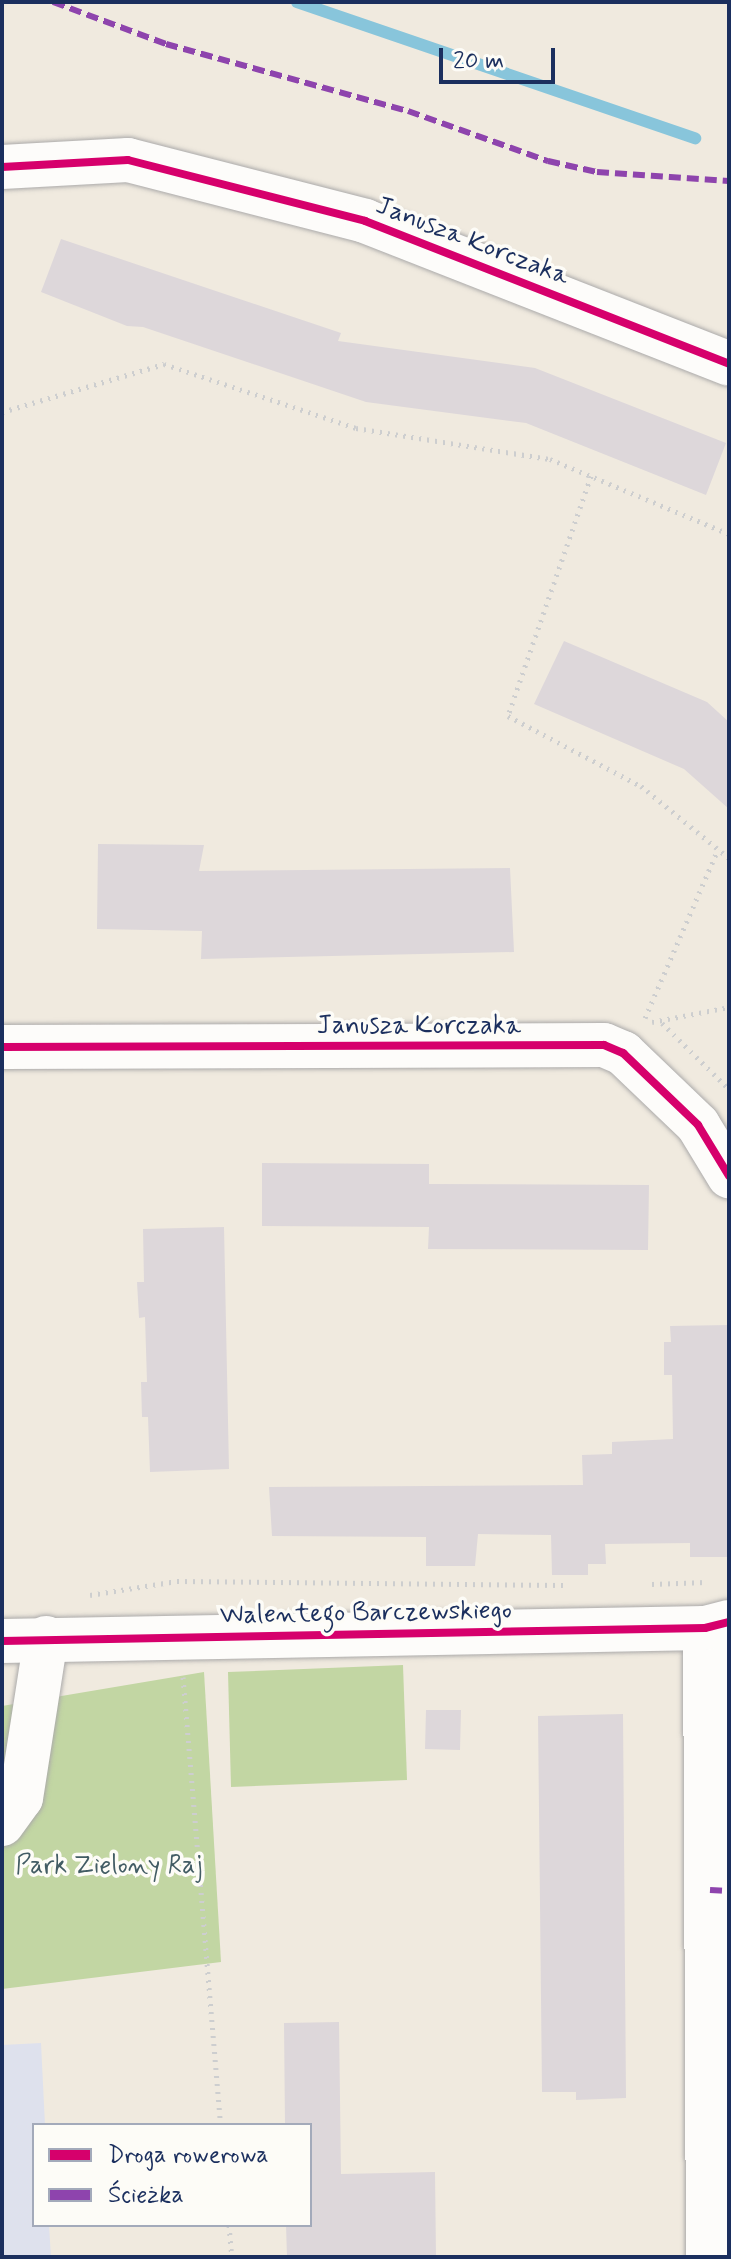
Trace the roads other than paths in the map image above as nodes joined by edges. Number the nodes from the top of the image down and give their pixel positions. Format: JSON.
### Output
{"nodes":[{"id":1,"x":3,"y":171,"type":"edge"},
{"id":2,"x":729,"y":364,"type":"edge"},
{"id":3,"x":2,"y":1047,"type":"edge"},
{"id":4,"x":729,"y":1176,"type":"edge"},
{"id":5,"x":717,"y":1625,"type":"edge"},
{"id":6,"x":46,"y":1638,"type":"junction"},
{"id":7,"x":2,"y":1641,"type":"edge"},
{"id":8,"x":2,"y":1824,"type":"edge"},
{"id":9,"x":719,"y":1891,"type":"edge"},
{"id":10,"x":708,"y":2257,"type":"edge"}],
"edges":[{"from":1,"to":2,"type":"street","name":"Janusza Korczaka"},
{"from":3,"to":4,"type":"street","name":"Janusza Korczaka"},
{"from":5,"to":6,"type":"street","name":"Walentego Barczewskiego"},
{"from":5,"to":9,"type":"street"},
{"from":6,"to":7,"type":"street","name":"Walentego Barczewskiego"},
{"from":6,"to":8,"type":"street"},
{"from":9,"to":10,"type":"street"}]}
